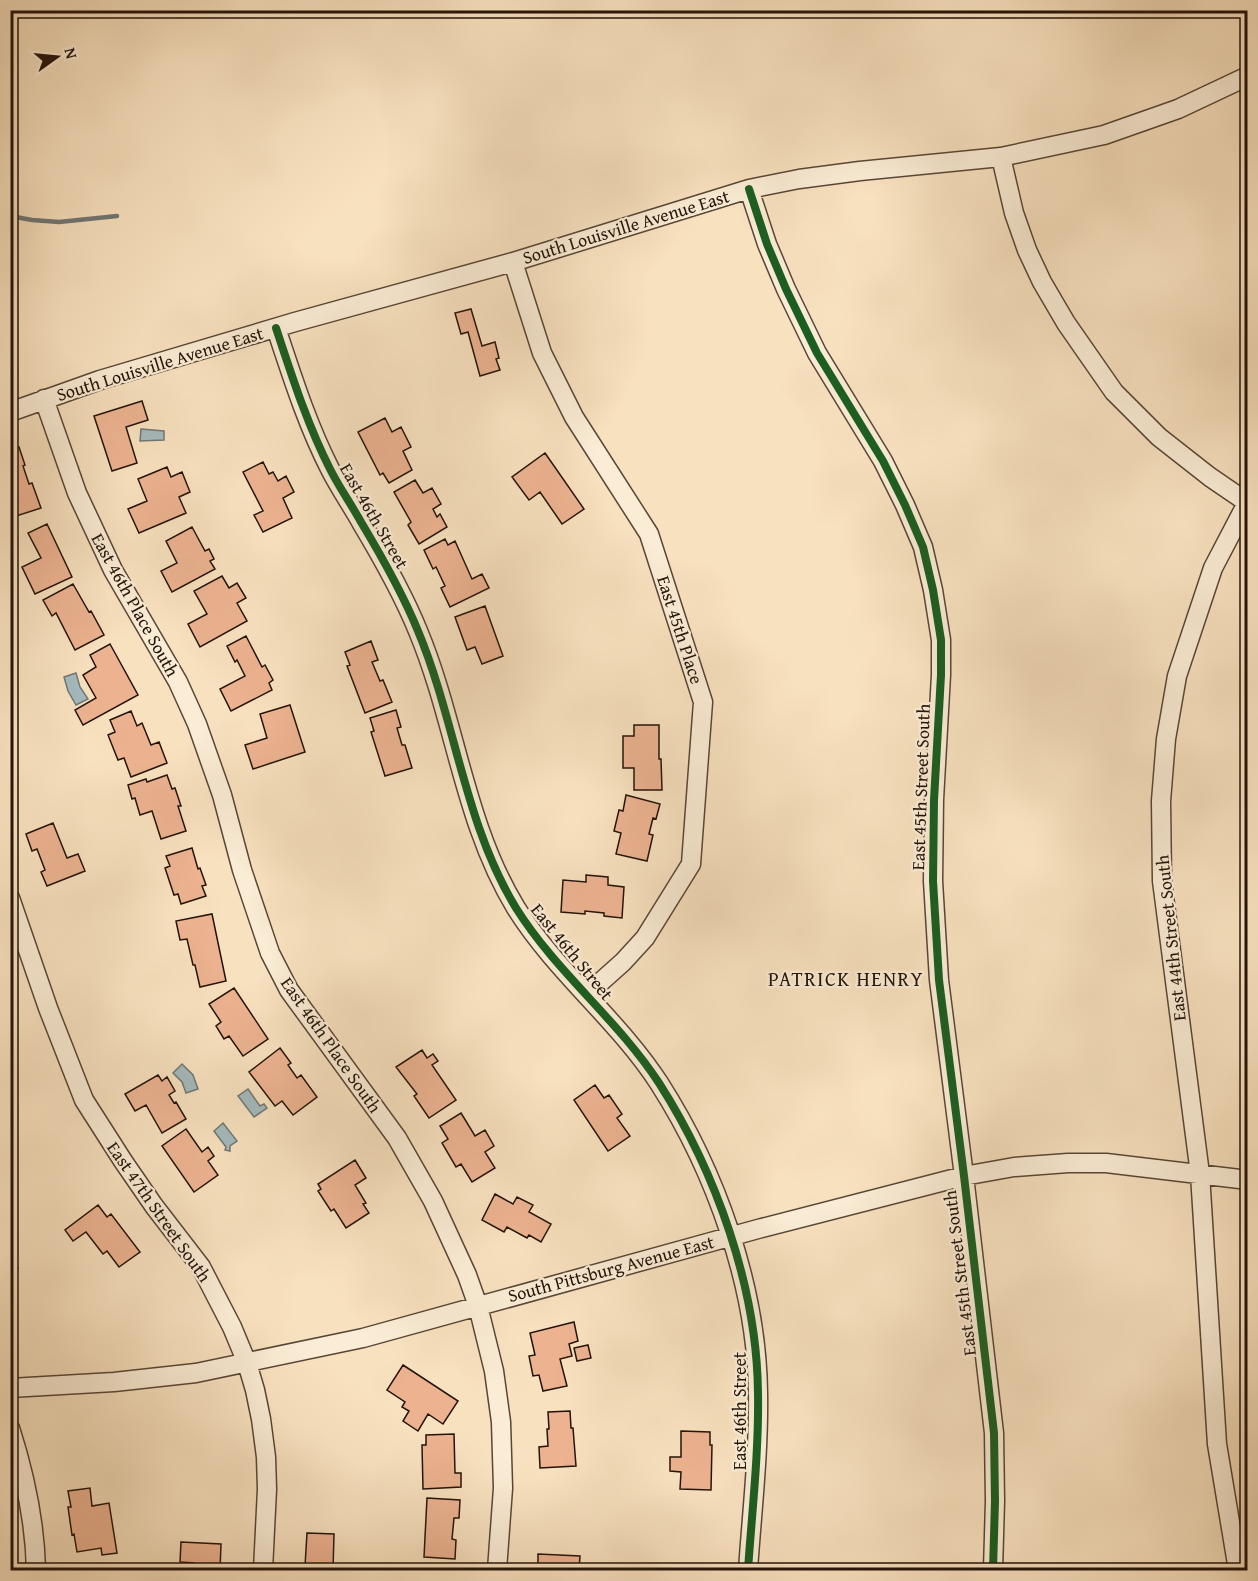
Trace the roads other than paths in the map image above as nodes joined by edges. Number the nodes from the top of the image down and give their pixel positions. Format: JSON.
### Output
{"nodes":[{"id":1,"x":1245,"y":84,"type":"edge"},
{"id":2,"x":1001,"y":157,"type":"junction"},
{"id":3,"x":749,"y":189,"type":"junction"},
{"id":4,"x":513,"y":262,"type":"junction"},
{"id":5,"x":276,"y":328,"type":"junction"},
{"id":6,"x":44,"y":399,"type":"junction"},
{"id":7,"x":10,"y":412,"type":"edge"},
{"id":8,"x":1247,"y":503,"type":"edge"},
{"id":9,"x":10,"y":898,"type":"edge"},
{"id":10,"x":586,"y":995,"type":"junction"},
{"id":11,"x":1200,"y":1174,"type":"junction"},
{"id":12,"x":964,"y":1176,"type":"junction"},
{"id":13,"x":1248,"y":1180,"type":"edge"},
{"id":14,"x":730,"y":1237,"type":"junction"},
{"id":15,"x":478,"y":1306,"type":"junction"},
{"id":16,"x":247,"y":1363,"type":"junction"},
{"id":17,"x":10,"y":1388,"type":"edge"},
{"id":18,"x":10,"y":1428,"type":"edge"},
{"id":19,"x":36,"y":1570,"type":"edge"},
{"id":20,"x":263,"y":1570,"type":"edge"},
{"id":21,"x":497,"y":1570,"type":"edge"},
{"id":22,"x":748,"y":1570,"type":"edge"},
{"id":23,"x":993,"y":1570,"type":"edge"},
{"id":24,"x":1238,"y":1570,"type":"edge"}],
"edges":[{"from":1,"to":2,"type":"street","name":"South Louisville Avenue East"},
{"from":2,"to":3,"type":"street","name":"South Louisville Avenue East"},
{"from":2,"to":8,"type":"street","name":"East 44th Street South"},
{"from":3,"to":4,"type":"street","name":"South Louisville Avenue East"},
{"from":3,"to":12,"type":"street","name":"East 45th Street South"},
{"from":4,"to":5,"type":"street","name":"South Louisville Avenue East"},
{"from":4,"to":10,"type":"street","name":"East 45th Place"},
{"from":5,"to":6,"type":"street","name":"South Louisville Avenue East"},
{"from":5,"to":10,"type":"street","name":"East 46th Street"},
{"from":6,"to":7,"type":"street","name":"South Louisville Avenue East"},
{"from":6,"to":15,"type":"street","name":"East 46th Place South"},
{"from":8,"to":11,"type":"street","name":"East 44th Street South"},
{"from":9,"to":16,"type":"street","name":"East 47th Street South"},
{"from":10,"to":14,"type":"street","name":"East 46th Street"},
{"from":11,"to":12,"type":"street","name":"South Pittsburg Avenue East"},
{"from":11,"to":13,"type":"street","name":"South Pittsburg Avenue East"},
{"from":11,"to":24,"type":"street","name":"East 44th Street South"},
{"from":12,"to":14,"type":"street","name":"South Pittsburg Avenue East"},
{"from":12,"to":23,"type":"street","name":"East 45th Street South"},
{"from":14,"to":15,"type":"street","name":"South Pittsburg Avenue East"},
{"from":14,"to":22,"type":"street","name":"East 46th Street"},
{"from":15,"to":16,"type":"street","name":"South Pittsburg Avenue East"},
{"from":15,"to":21,"type":"street","name":"East 46th Place South"},
{"from":16,"to":17,"type":"street","name":"South Pittsburg Avenue East"},
{"from":16,"to":20,"type":"street","name":"East 47th Street South"},
{"from":18,"to":19,"type":"street"}]}
